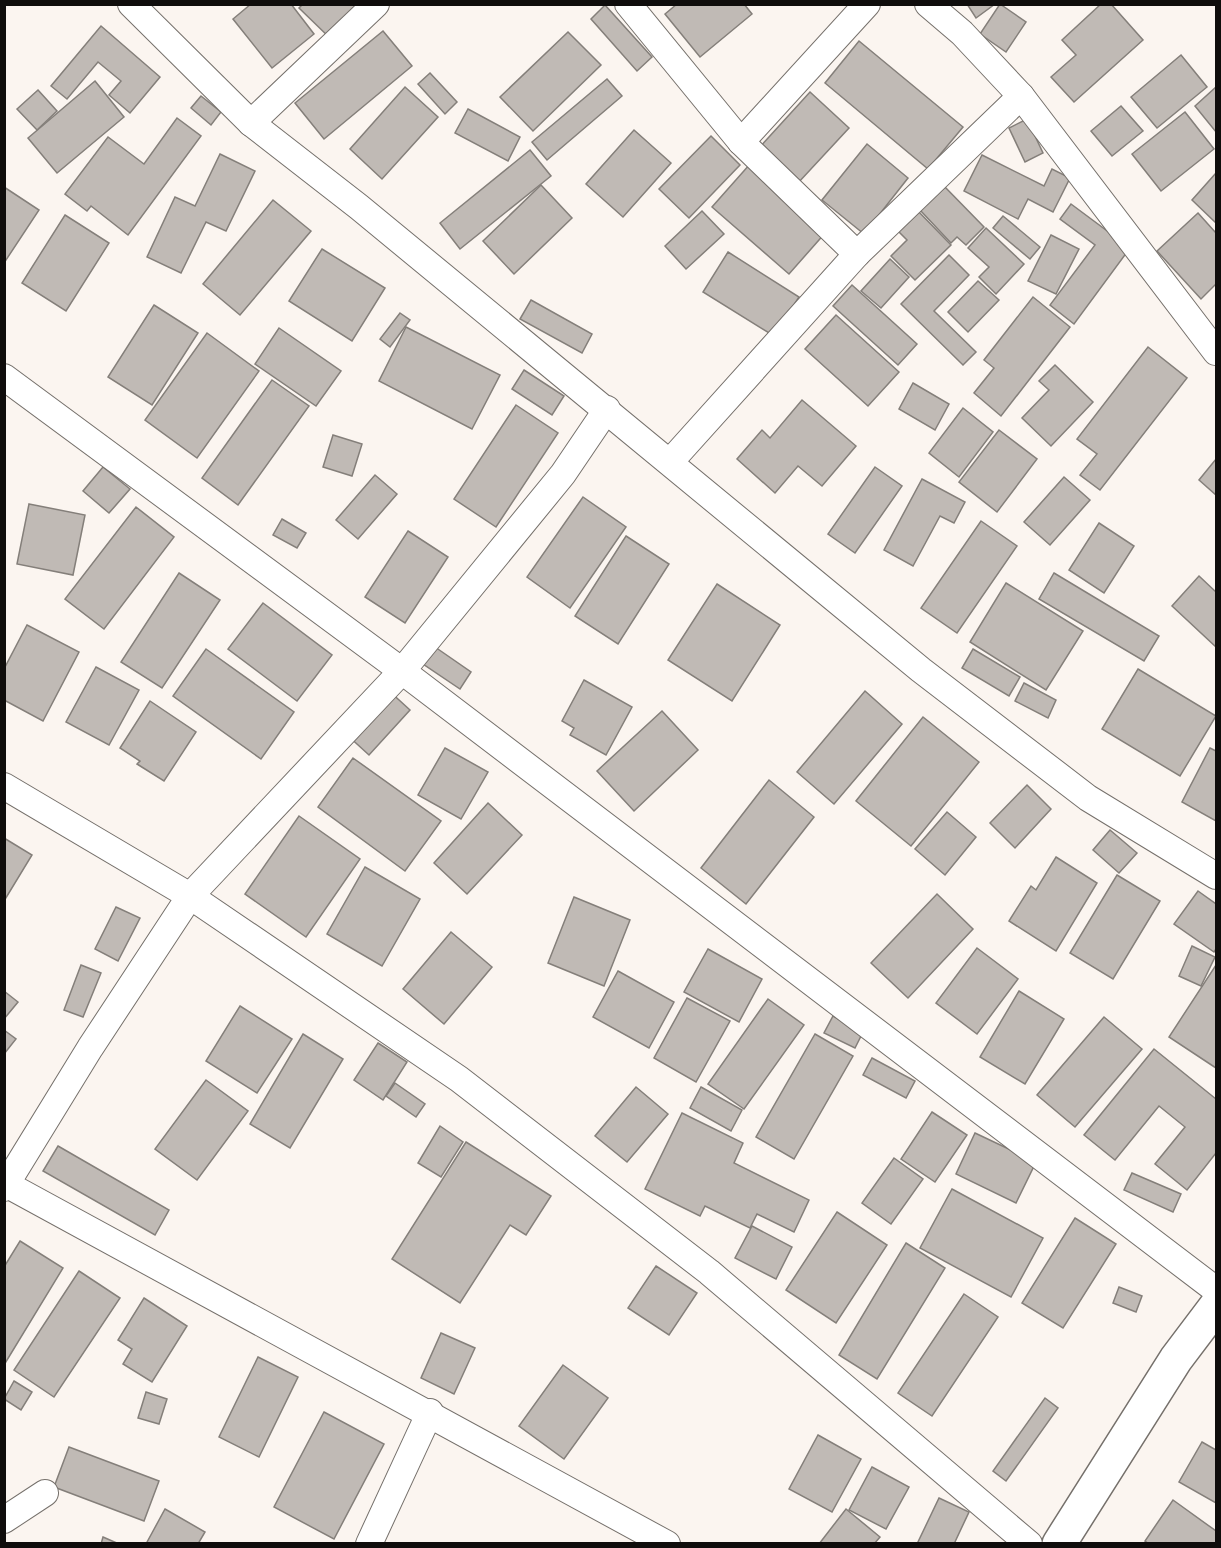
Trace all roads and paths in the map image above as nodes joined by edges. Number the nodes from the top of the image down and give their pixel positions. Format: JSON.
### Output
{"nodes":[{"id":1,"x":131,"y":4,"type":"edge"},
{"id":2,"x":376,"y":4,"type":"edge"},
{"id":3,"x":628,"y":4,"type":"edge"},
{"id":4,"x":867,"y":4,"type":"edge"},
{"id":5,"x":928,"y":4,"type":"edge"},
{"id":6,"x":1021,"y":96,"type":"junction"},
{"id":7,"x":251,"y":123,"type":"junction"},
{"id":8,"x":741,"y":142,"type":"junction"},
{"id":9,"x":857,"y":254,"type":"junction"},
{"id":10,"x":1213,"y":340,"type":"edge"},
{"id":11,"x":4,"y":377,"type":"edge"},
{"id":12,"x":607,"y":409,"type":"junction"},
{"id":13,"x":670,"y":462,"type":"junction"},
{"id":14,"x":402,"y":671,"type":"junction"},
{"id":15,"x":4,"y":786,"type":"edge"},
{"id":16,"x":1216,"y":876,"type":"edge"},
{"id":17,"x":190,"y":896,"type":"junction"},
{"id":18,"x":5,"y":1185,"type":"edge"},
{"id":19,"x":1216,"y":1290,"type":"edge"},
{"id":20,"x":1216,"y":1306,"type":"edge"},
{"id":21,"x":430,"y":1412,"type":"junction"},
{"id":22,"x":45,"y":1494,"type":"dead end"},
{"id":23,"x":4,"y":1520,"type":"edge"},
{"id":24,"x":369,"y":1544,"type":"edge"},
{"id":25,"x":667,"y":1544,"type":"edge"},
{"id":26,"x":1029,"y":1544,"type":"edge"},
{"id":27,"x":1059,"y":1544,"type":"edge"}],
"edges":[{"from":1,"to":7,"type":"street"},
{"from":2,"to":7,"type":"street"},
{"from":3,"to":8,"type":"street"},
{"from":4,"to":8,"type":"street"},
{"from":5,"to":6,"type":"street"},
{"from":6,"to":9,"type":"street"},
{"from":6,"to":10,"type":"street"},
{"from":7,"to":12,"type":"street"},
{"from":8,"to":9,"type":"street"},
{"from":9,"to":13,"type":"street"},
{"from":11,"to":14,"type":"street"},
{"from":12,"to":13,"type":"street"},
{"from":12,"to":14,"type":"street"},
{"from":13,"to":16,"type":"street"},
{"from":14,"to":17,"type":"street"},
{"from":14,"to":19,"type":"street"},
{"from":15,"to":17,"type":"street"},
{"from":17,"to":18,"type":"street"},
{"from":17,"to":26,"type":"street"},
{"from":18,"to":21,"type":"street"},
{"from":20,"to":27,"type":"street"},
{"from":21,"to":24,"type":"street"},
{"from":21,"to":25,"type":"street"},
{"from":22,"to":23,"type":"street"}]}
